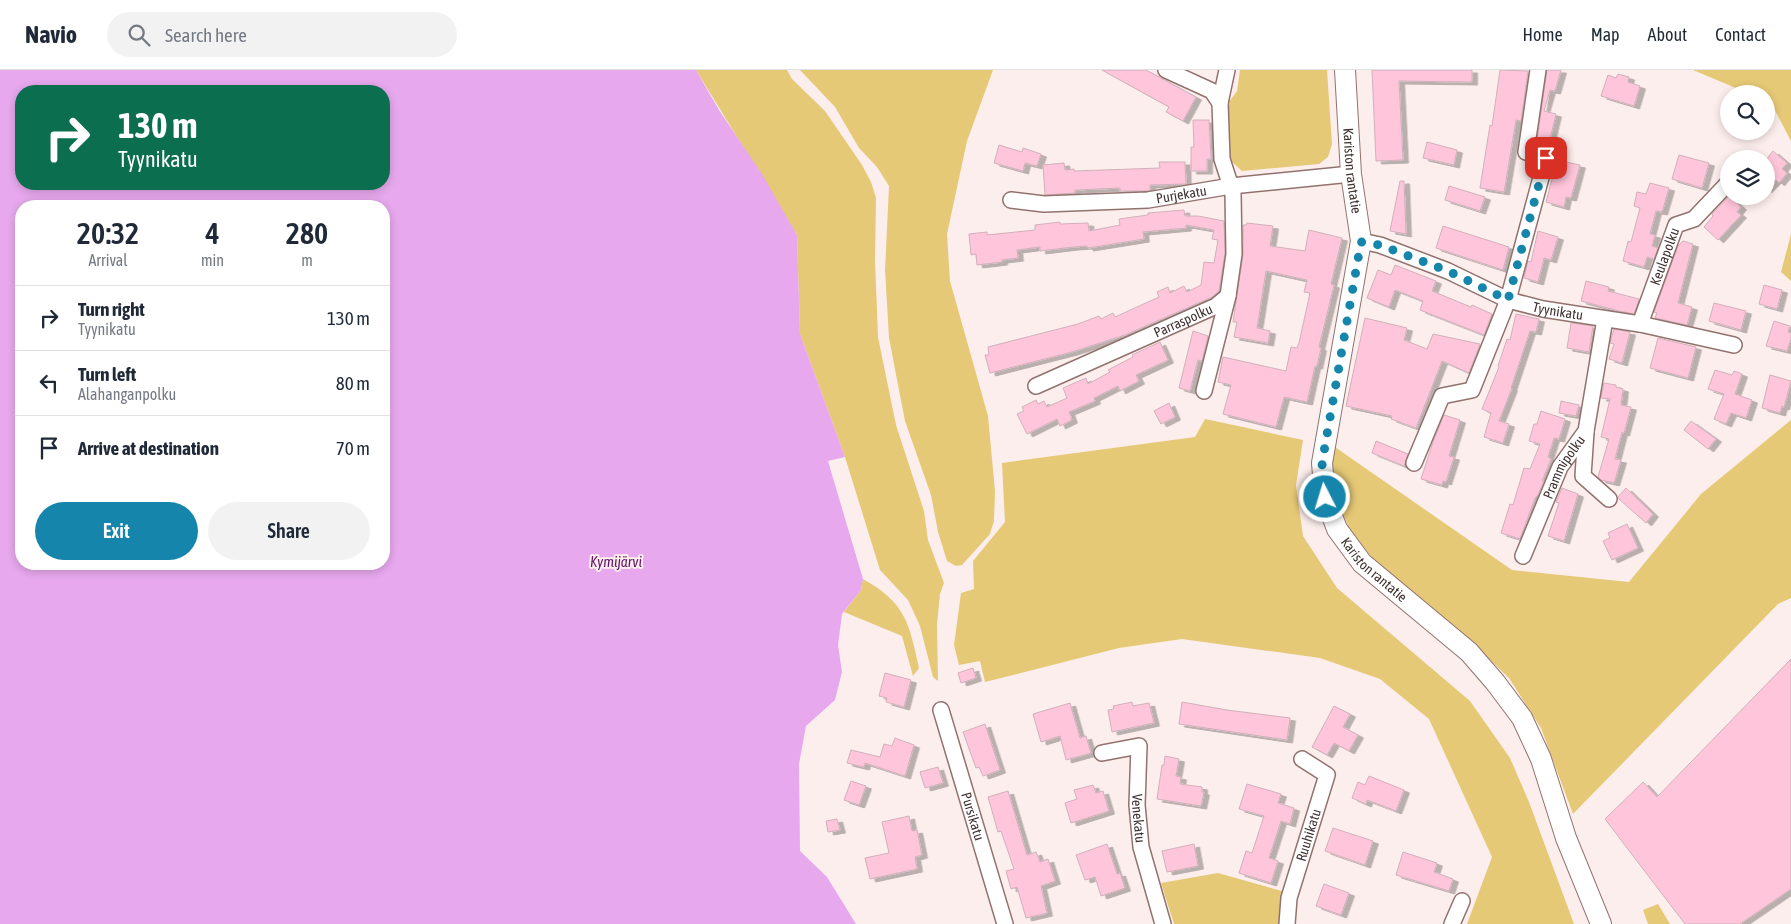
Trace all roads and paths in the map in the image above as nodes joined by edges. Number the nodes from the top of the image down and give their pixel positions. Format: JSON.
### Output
{"nodes":[{"id":1,"x":1166,"y":70,"type":"edge"},
{"id":2,"x":1227,"y":70,"type":"edge"},
{"id":3,"x":1345,"y":70,"type":"edge"},
{"id":4,"x":1538,"y":70,"type":"edge"},
{"id":5,"x":1220,"y":103,"type":"junction"},
{"id":6,"x":1351,"y":174,"type":"junction"},
{"id":7,"x":1231,"y":186,"type":"junction"},
{"id":8,"x":1720,"y":191,"type":"edge"},
{"id":9,"x":1011,"y":200,"type":"dead end"},
{"id":10,"x":1361,"y":242,"type":"junction"},
{"id":11,"x":1228,"y":296,"type":"junction"},
{"id":12,"x":1508,"y":300,"type":"junction"},
{"id":13,"x":1605,"y":319,"type":"junction"},
{"id":14,"x":1640,"y":324,"type":"junction"},
{"id":15,"x":1734,"y":345,"type":"dead end"},
{"id":16,"x":1036,"y":386,"type":"dead end"},
{"id":17,"x":1204,"y":391,"type":"dead end"},
{"id":18,"x":1586,"y":431,"type":"junction"},
{"id":19,"x":1414,"y":463,"type":"dead end"},
{"id":20,"x":1609,"y":499,"type":"dead end"},
{"id":21,"x":1523,"y":556,"type":"dead end"},
{"id":22,"x":941,"y":710,"type":"dead end"},
{"id":23,"x":1102,"y":753,"type":"dead end"},
{"id":24,"x":1302,"y":759,"type":"dead end"},
{"id":25,"x":1462,"y":901,"type":"dead end"},
{"id":26,"x":1005,"y":924,"type":"edge"},
{"id":27,"x":1163,"y":924,"type":"edge"},
{"id":28,"x":1287,"y":924,"type":"edge"},
{"id":29,"x":1452,"y":924,"type":"edge"},
{"id":30,"x":1601,"y":924,"type":"edge"}],
"edges":[{"from":1,"to":5,"type":"street"},
{"from":2,"to":5,"type":"street","name":"Parraspolku"},
{"from":3,"to":6,"type":"street","name":"Kariston rantatie"},
{"from":4,"to":12,"type":"street"},
{"from":5,"to":7,"type":"street","name":"Parraspolku"},
{"from":6,"to":7,"type":"street","name":"Purjekatu"},
{"from":6,"to":10,"type":"street","name":"Kariston rantatie"},
{"from":7,"to":9,"type":"street","name":"Purjekatu"},
{"from":7,"to":11,"type":"street","name":"Parraspolku"},
{"from":8,"to":14,"type":"street","name":"Keulapolku"},
{"from":10,"to":12,"type":"street","name":"Tyynikatu"},
{"from":10,"to":30,"type":"street","name":"Kariston rantatie"},
{"from":11,"to":16,"type":"street","name":"Parraspolku"},
{"from":11,"to":17,"type":"street"},
{"from":12,"to":13,"type":"street","name":"Tyynikatu"},
{"from":12,"to":19,"type":"street"},
{"from":13,"to":14,"type":"street","name":"Tyynikatu"},
{"from":13,"to":18,"type":"street","name":"Prammipolku"},
{"from":14,"to":15,"type":"street","name":"Tyynikatu"},
{"from":18,"to":20,"type":"street"},
{"from":18,"to":21,"type":"street","name":"Prammipolku"},
{"from":22,"to":26,"type":"street","name":"Pursikatu"},
{"from":23,"to":27,"type":"street","name":"Venekatu"},
{"from":24,"to":28,"type":"street","name":"Ruuhikatu"},
{"from":25,"to":29,"type":"street"}]}
